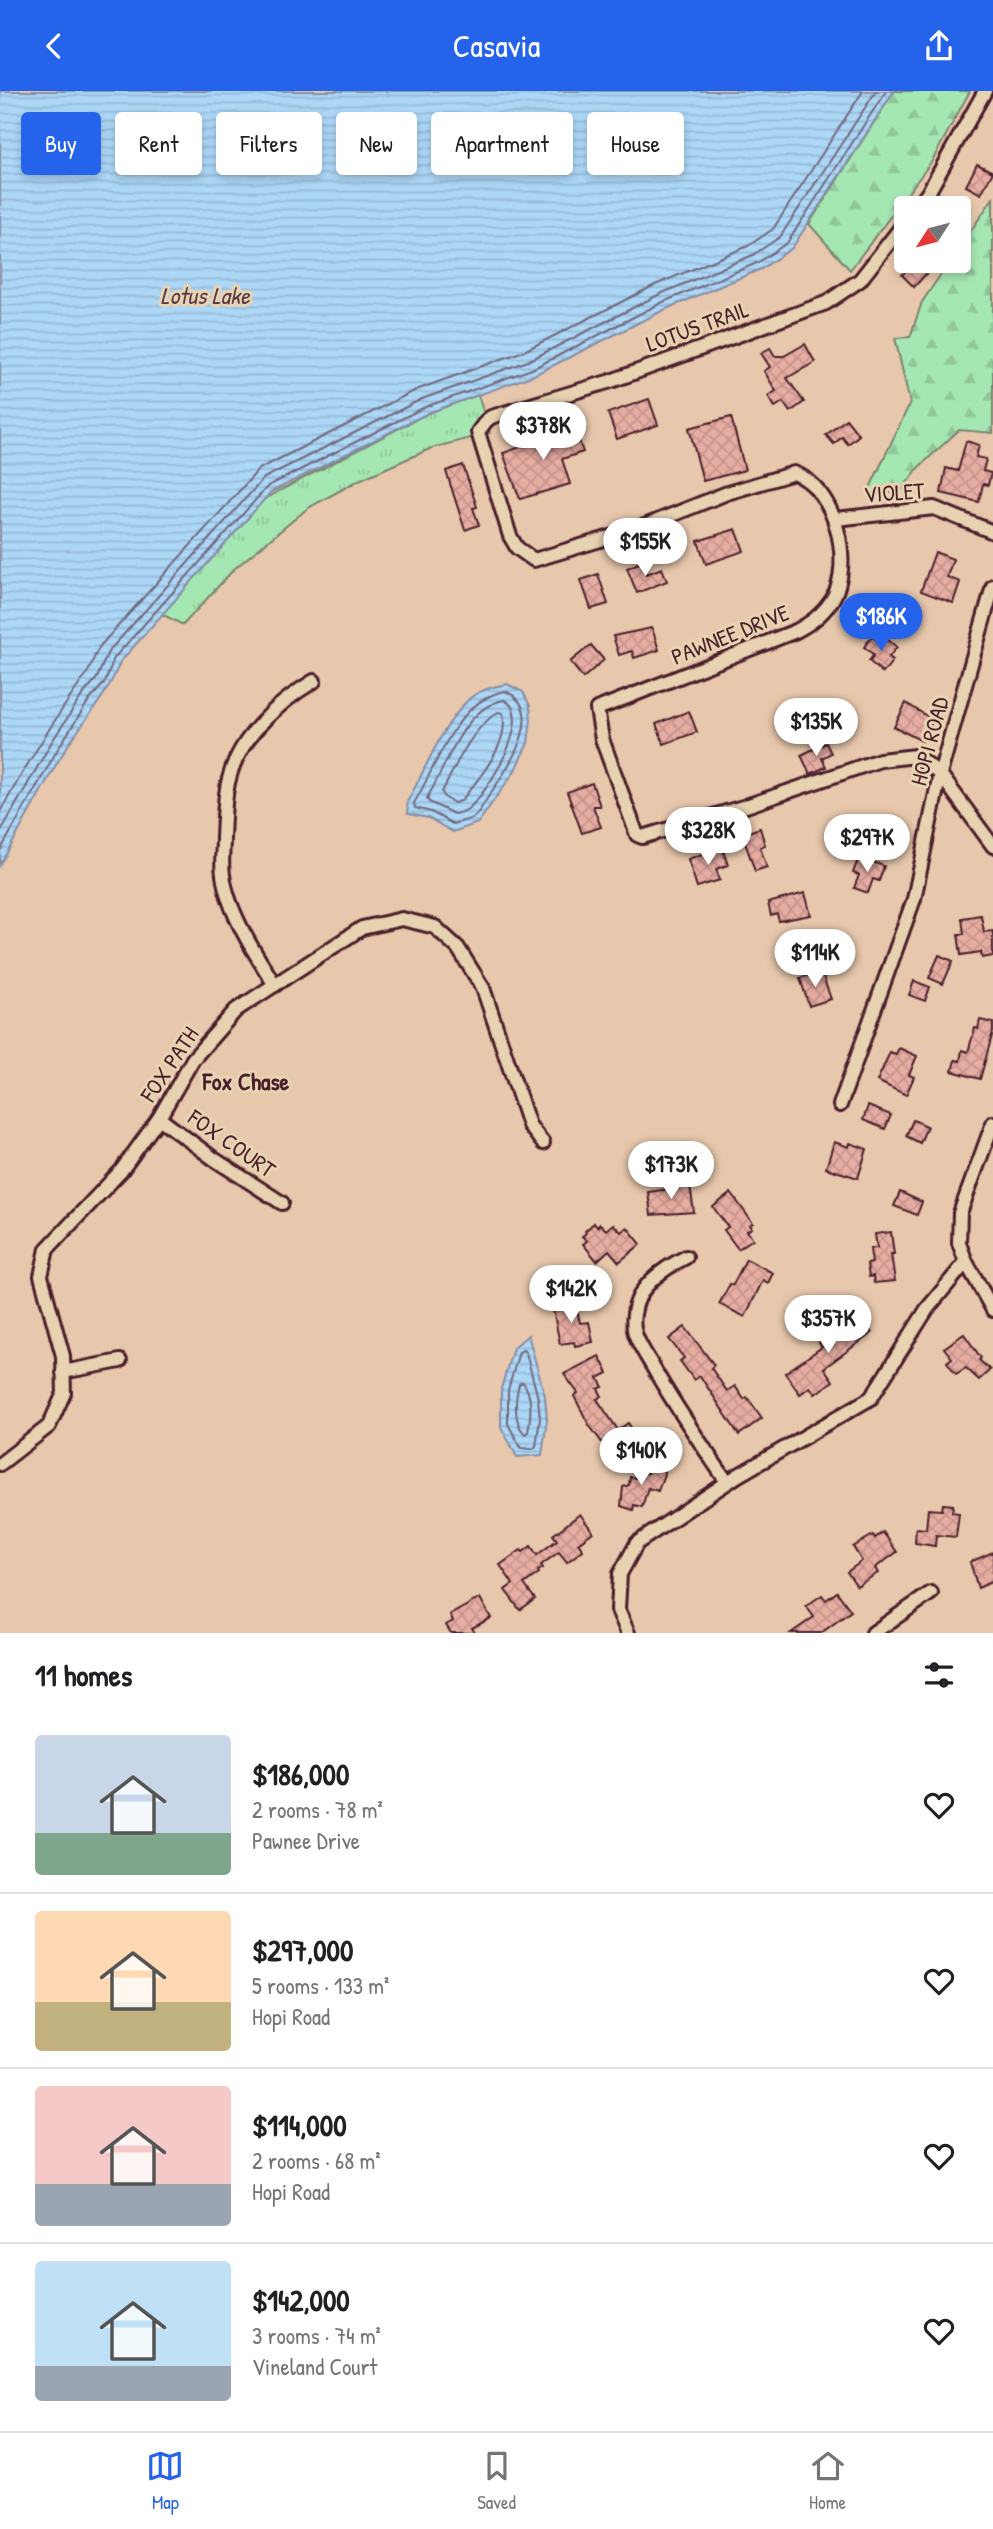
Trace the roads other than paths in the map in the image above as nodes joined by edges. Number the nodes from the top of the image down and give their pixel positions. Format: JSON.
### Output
{"nodes":[{"id":1,"x":985,"y":91,"type":"edge"},
{"id":2,"x":926,"y":196,"type":"edge"},
{"id":3,"x":894,"y":236,"type":"edge"},
{"id":4,"x":836,"y":519,"type":"junction"},
{"id":5,"x":993,"y":532,"type":"edge"},
{"id":6,"x":993,"y":586,"type":"edge"},
{"id":7,"x":314,"y":681,"type":"dead end"},
{"id":8,"x":940,"y":773,"type":"junction"},
{"id":9,"x":993,"y":846,"type":"edge"},
{"id":10,"x":275,"y":985,"type":"junction"},
{"id":11,"x":840,"y":1105,"type":"dead end"},
{"id":12,"x":159,"y":1118,"type":"junction"},
{"id":13,"x":993,"y":1123,"type":"edge"},
{"id":14,"x":543,"y":1143,"type":"dead end"},
{"id":15,"x":282,"y":1203,"type":"dead end"},
{"id":16,"x":686,"y":1257,"type":"dead end"},
{"id":17,"x":966,"y":1262,"type":"junction"},
{"id":18,"x":993,"y":1310,"type":"edge"},
{"id":19,"x":120,"y":1361,"type":"dead end"},
{"id":20,"x":63,"y":1372,"type":"junction"},
{"id":21,"x":0,"y":1464,"type":"edge"},
{"id":22,"x":727,"y":1482,"type":"junction"},
{"id":23,"x":931,"y":1593,"type":"dead end"},
{"id":24,"x":628,"y":1633,"type":"edge"},
{"id":25,"x":873,"y":1633,"type":"edge"}],
"edges":[{"from":1,"to":2,"type":"street"},
{"from":3,"to":4,"type":"street","name":"LOTUS TRAIL"},
{"from":4,"to":5,"type":"street","name":"VIOLET"},
{"from":4,"to":8,"type":"street","name":"PAWNEE DRIVE"},
{"from":6,"to":8,"type":"street","name":"HOPI ROAD"},
{"from":7,"to":10,"type":"street"},
{"from":8,"to":9,"type":"street"},
{"from":8,"to":11,"type":"street","name":"HOPI ROAD"},
{"from":10,"to":12,"type":"street","name":"FOX PATH"},
{"from":10,"to":14,"type":"street","name":"FOX PATH"},
{"from":12,"to":15,"type":"street","name":"FOX COURT"},
{"from":12,"to":20,"type":"street","name":"FOX PATH"},
{"from":13,"to":17,"type":"street"},
{"from":16,"to":22,"type":"street"},
{"from":17,"to":18,"type":"street"},
{"from":17,"to":22,"type":"street"},
{"from":19,"to":20,"type":"street"},
{"from":20,"to":21,"type":"street","name":"FOX PATH"},
{"from":22,"to":24,"type":"street"},
{"from":23,"to":25,"type":"street"}]}
